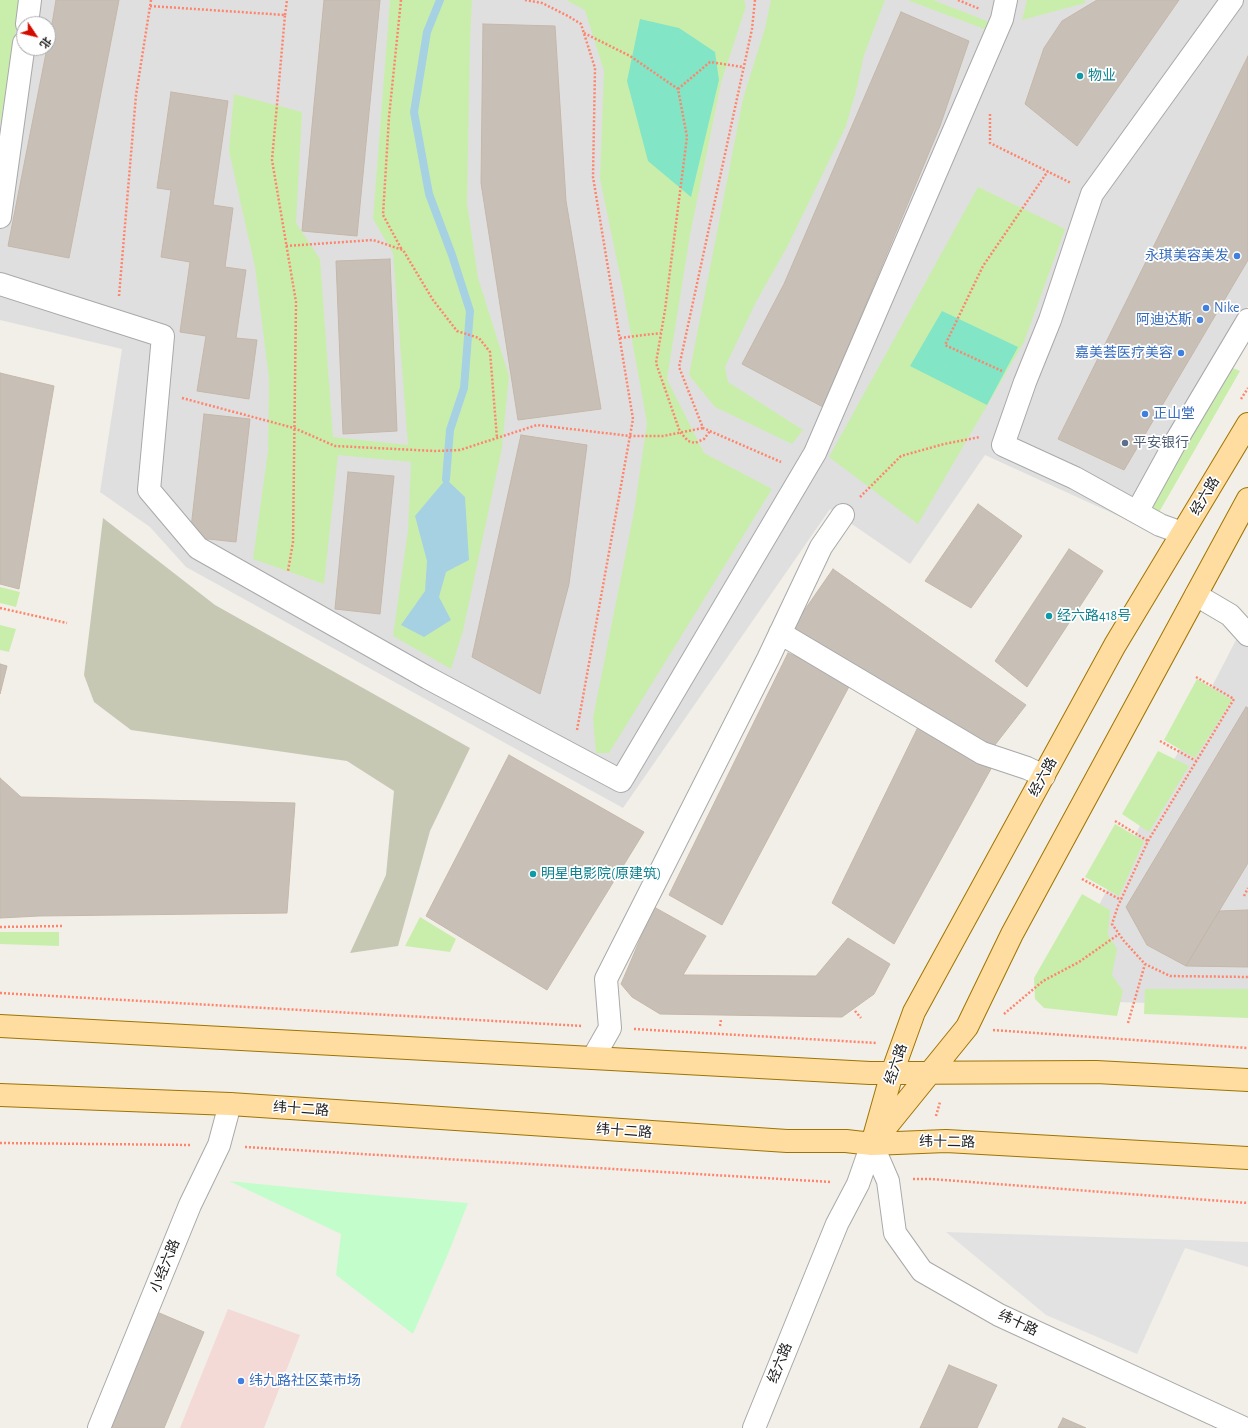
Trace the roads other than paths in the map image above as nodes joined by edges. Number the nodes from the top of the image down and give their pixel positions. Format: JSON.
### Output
{"nodes":[{"id":1,"x":30,"y":0,"type":"edge"},
{"id":2,"x":1006,"y":0,"type":"edge"},
{"id":3,"x":1232,"y":0,"type":"edge"},
{"id":4,"x":28,"y":16,"type":"edge"},
{"id":5,"x":22,"y":56,"type":"edge"},
{"id":6,"x":0,"y":216,"type":"edge"},
{"id":7,"x":0,"y":284,"type":"edge"},
{"id":8,"x":1248,"y":320,"type":"edge"},
{"id":9,"x":1248,"y":424,"type":"edge"},
{"id":10,"x":1248,"y":499,"type":"edge"},
{"id":11,"x":1137,"y":512,"type":"junction"},
{"id":12,"x":843,"y":515,"type":"road end"},
{"id":13,"x":1182,"y":533,"type":"junction"},
{"id":14,"x":1196,"y":594,"type":"junction"},
{"id":15,"x":780,"y":633,"type":"junction"},
{"id":16,"x":1248,"y":635,"type":"edge"},
{"id":17,"x":1044,"y":776,"type":"junction"},
{"id":18,"x":0,"y":1026,"type":"edge"},
{"id":19,"x":593,"y":1058,"type":"junction"},
{"id":20,"x":932,"y":1072,"type":"junction"},
{"id":21,"x":892,"y":1073,"type":"junction"},
{"id":22,"x":1248,"y":1080,"type":"edge"},
{"id":23,"x":0,"y":1095,"type":"edge"},
{"id":24,"x":230,"y":1104,"type":"junction"},
{"id":25,"x":872,"y":1144,"type":"junction"},
{"id":26,"x":1248,"y":1158,"type":"edge"},
{"id":27,"x":99,"y":1428,"type":"edge"},
{"id":28,"x":754,"y":1428,"type":"edge"},
{"id":29,"x":1244,"y":1428,"type":"edge"}],
"edges":[{"from":1,"to":4,"type":"street"},
{"from":2,"to":7,"type":"street"},
{"from":3,"to":11,"type":"street"},
{"from":5,"to":6,"type":"street"},
{"from":8,"to":11,"type":"street"},
{"from":9,"to":13,"type":"main road","name":"经六路"},
{"from":10,"to":14,"type":"main road","name":"经六路"},
{"from":11,"to":13,"type":"street"},
{"from":12,"to":15,"type":"street"},
{"from":13,"to":17,"type":"main road","name":"经六路"},
{"from":14,"to":16,"type":"street"},
{"from":14,"to":20,"type":"main road","name":"经六路"},
{"from":15,"to":17,"type":"street"},
{"from":15,"to":19,"type":"street"},
{"from":17,"to":21,"type":"main road","name":"经六路"},
{"from":18,"to":19,"type":"main road"},
{"from":19,"to":21,"type":"main road"},
{"from":20,"to":21,"type":"main road"},
{"from":20,"to":22,"type":"main road"},
{"from":20,"to":25,"type":"main road","name":"经六路"},
{"from":21,"to":25,"type":"main road","name":"经六路"},
{"from":23,"to":24,"type":"main road","name":"纬十二路"},
{"from":24,"to":25,"type":"main road","name":"纬十二路"},
{"from":24,"to":27,"type":"street","name":"小经六路"},
{"from":25,"to":26,"type":"main road","name":"纬十二路"},
{"from":25,"to":28,"type":"street","name":"经六路"},
{"from":25,"to":29,"type":"street","name":"纬十路"}]}
